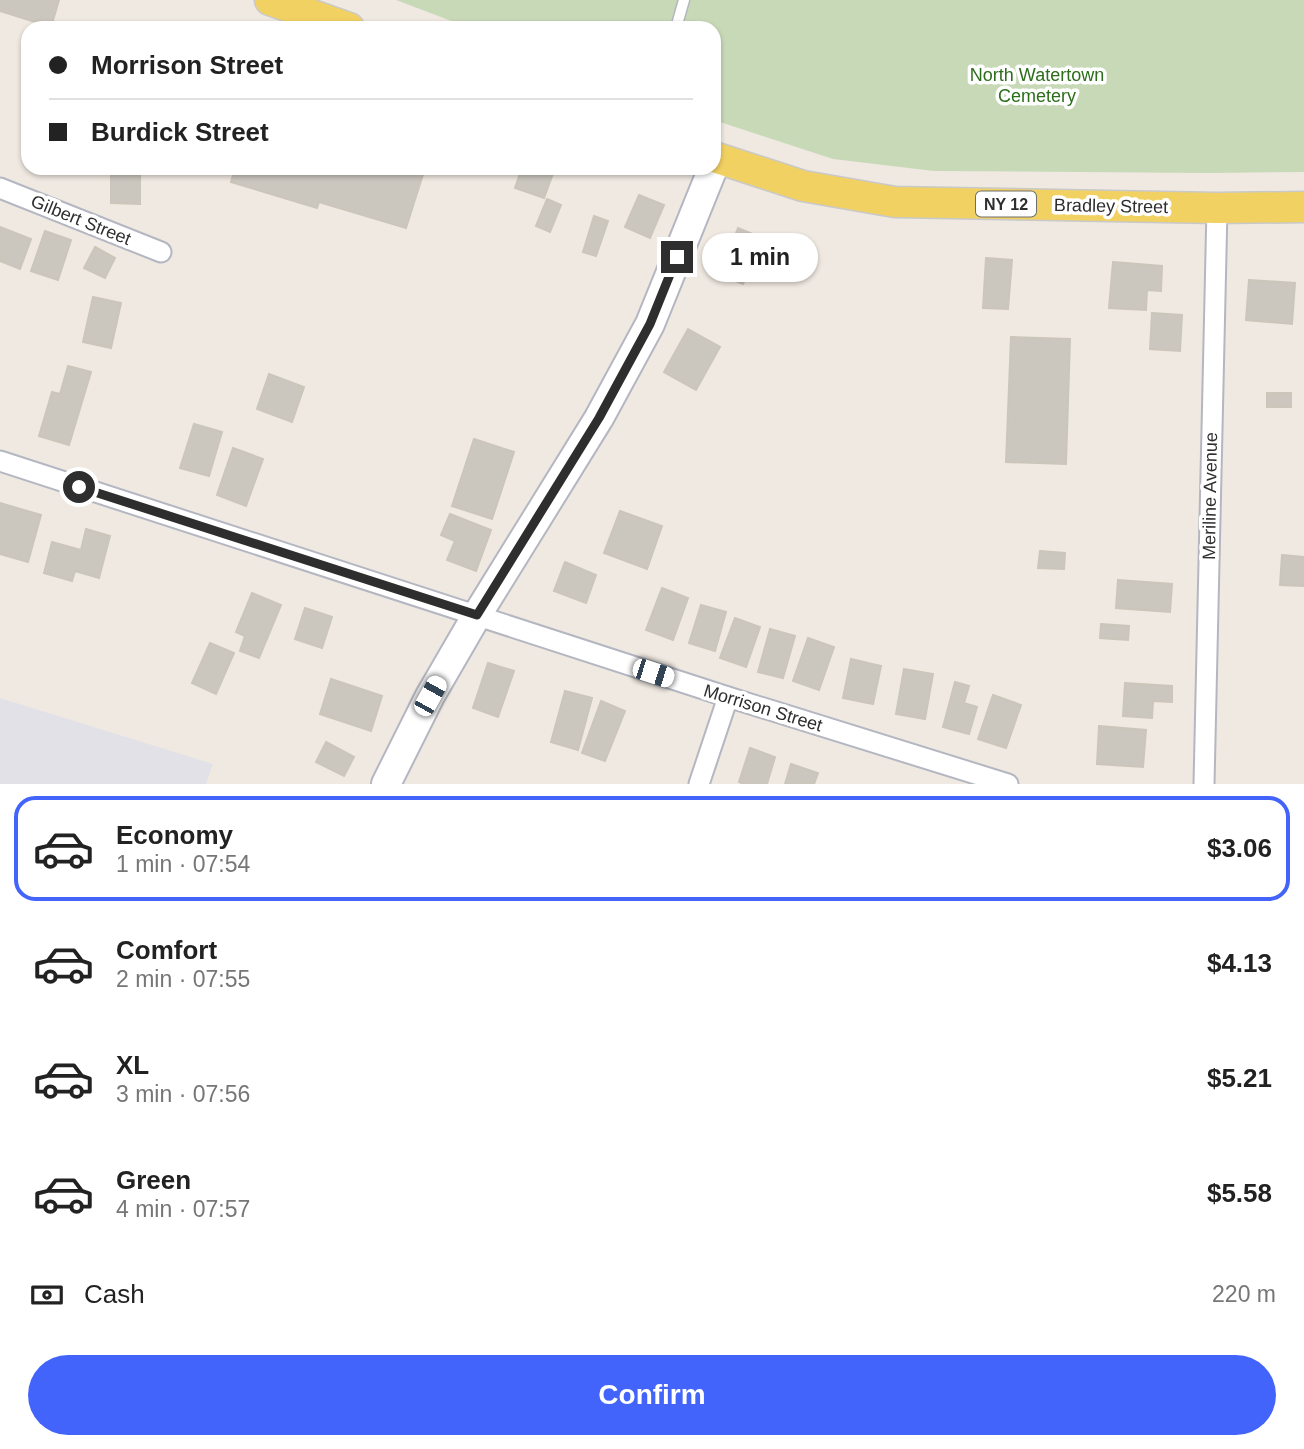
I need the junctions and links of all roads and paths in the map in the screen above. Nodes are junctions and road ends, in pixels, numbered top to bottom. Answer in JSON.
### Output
{"nodes":[{"id":1,"x":270,"y":0,"type":"edge"},
{"id":2,"x":684,"y":0,"type":"edge"},
{"id":3,"x":329,"y":21,"type":"edge"},
{"id":4,"x":678,"y":21,"type":"edge"},
{"id":5,"x":721,"y":164,"type":"edge"},
{"id":6,"x":710,"y":175,"type":"edge"},
{"id":7,"x":0,"y":188,"type":"edge"},
{"id":8,"x":1304,"y":207,"type":"edge"},
{"id":9,"x":1217,"y":208,"type":"junction"},
{"id":10,"x":161,"y":252,"type":"dead end"},
{"id":11,"x":0,"y":461,"type":"edge"},
{"id":12,"x":477,"y":615,"type":"junction"},
{"id":13,"x":728,"y":697,"type":"junction"},
{"id":14,"x":386,"y":784,"type":"edge"},
{"id":15,"x":699,"y":784,"type":"edge"},
{"id":16,"x":1008,"y":784,"type":"edge"},
{"id":17,"x":1203,"y":784,"type":"edge"}],
"edges":[{"from":1,"to":3,"type":"main road"},
{"from":2,"to":4,"type":"lane"},
{"from":5,"to":9,"type":"main road","name":"Bradley Street","number":"NY 12"},
{"from":6,"to":12,"type":"street"},
{"from":7,"to":10,"type":"street","name":"Gilbert Street"},
{"from":8,"to":9,"type":"main road","name":"Bradley Street","number":"NY 12"},
{"from":9,"to":17,"type":"street","name":"Meriline Avenue"},
{"from":11,"to":12,"type":"street","name":"Morrison Street"},
{"from":12,"to":13,"type":"street","name":"Morrison Street"},
{"from":12,"to":14,"type":"street"},
{"from":13,"to":15,"type":"street"},
{"from":13,"to":16,"type":"street","name":"Morrison Street"}]}
